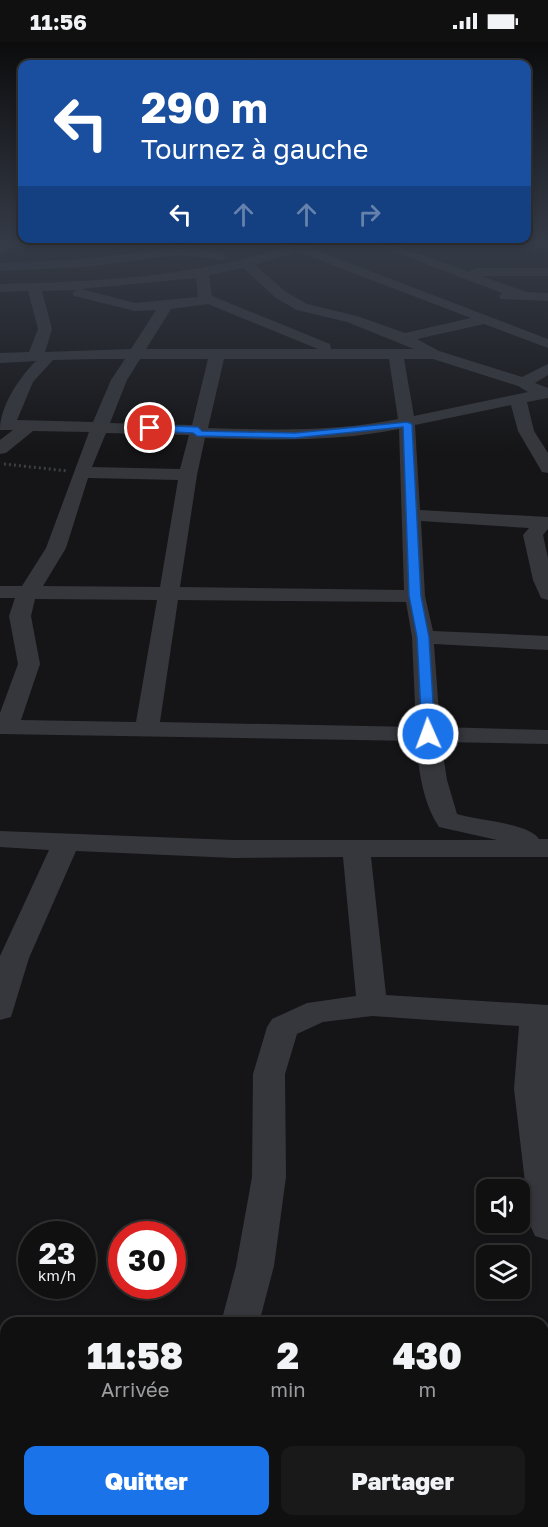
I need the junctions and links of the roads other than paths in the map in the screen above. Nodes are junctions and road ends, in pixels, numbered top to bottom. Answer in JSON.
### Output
{"nodes":[{"id":1,"x":41,"y":314,"type":"edge"},
{"id":2,"x":161,"y":314,"type":"edge"},
{"id":3,"x":253,"y":314,"type":"edge"},
{"id":4,"x":332,"y":314,"type":"edge"},
{"id":5,"x":473,"y":314,"type":"edge"},
{"id":6,"x":493,"y":322,"type":"junction"},
{"id":7,"x":548,"y":326,"type":"edge"},
{"id":8,"x":548,"y":344,"type":"edge"},
{"id":9,"x":400,"y":346,"type":"junction"},
{"id":10,"x":135,"y":354,"type":"junction"},
{"id":11,"x":217,"y":354,"type":"junction"},
{"id":12,"x":352,"y":354,"type":"junction"},
{"id":13,"x":43,"y":355,"type":"junction"},
{"id":14,"x":0,"y":358,"type":"edge"},
{"id":15,"x":548,"y":369,"type":"edge"},
{"id":16,"x":521,"y":391,"type":"junction"},
{"id":17,"x":545,"y":394,"type":"edge"},
{"id":18,"x":407,"y":424,"type":"junction"},
{"id":19,"x":4,"y":425,"type":"edge"},
{"id":20,"x":29,"y":426,"type":"junction"},
{"id":21,"x":101,"y":427,"type":"junction"},
{"id":22,"x":197,"y":432,"type":"junction"},
{"id":23,"x":0,"y":449,"type":"edge"},
{"id":24,"x":548,"y":468,"type":"edge"},
{"id":25,"x":81,"y":472,"type":"junction"},
{"id":26,"x":188,"y":475,"type":"junction"},
{"id":27,"x":411,"y":514,"type":"junction"},
{"id":28,"x":545,"y":523,"type":"edge"},
{"id":29,"x":31,"y":591,"type":"junction"},
{"id":30,"x":0,"y":592,"type":"edge"},
{"id":31,"x":168,"y":594,"type":"junction"},
{"id":32,"x":548,"y":594,"type":"edge"},
{"id":33,"x":415,"y":596,"type":"junction"},
{"id":34,"x":423,"y":637,"type":"junction"},
{"id":35,"x":548,"y":643,"type":"edge"},
{"id":36,"x":3,"y":727,"type":"edge"},
{"id":37,"x":147,"y":730,"type":"junction"},
{"id":38,"x":428,"y":734,"type":"junction"},
{"id":39,"x":548,"y":737,"type":"edge"},
{"id":40,"x":0,"y":839,"type":"edge"},
{"id":41,"x":66,"y":843,"type":"junction"},
{"id":42,"x":356,"y":848,"type":"junction"},
{"id":43,"x":544,"y":848,"type":"edge"},
{"id":44,"x":372,"y":1005,"type":"junction"},
{"id":45,"x":0,"y":1009,"type":"edge"},
{"id":46,"x":542,"y":1015,"type":"edge"},
{"id":47,"x":548,"y":1224,"type":"edge"},
{"id":48,"x":242,"y":1317,"type":"edge"}],
"edges":[{"from":1,"to":13,"type":"street"},
{"from":2,"to":10,"type":"street"},
{"from":3,"to":12,"type":"street"},
{"from":4,"to":9,"type":"street"},
{"from":5,"to":6,"type":"street"},
{"from":6,"to":7,"type":"street"},
{"from":6,"to":8,"type":"street"},
{"from":6,"to":9,"type":"street"},
{"from":9,"to":12,"type":"street"},
{"from":9,"to":16,"type":"street"},
{"from":9,"to":18,"type":"street"},
{"from":10,"to":11,"type":"street"},
{"from":10,"to":13,"type":"street"},
{"from":10,"to":21,"type":"street"},
{"from":11,"to":12,"type":"street"},
{"from":11,"to":22,"type":"street"},
{"from":13,"to":14,"type":"street"},
{"from":13,"to":19,"type":"street"},
{"from":15,"to":16,"type":"street"},
{"from":16,"to":17,"type":"street"},
{"from":16,"to":18,"type":"street"},
{"from":16,"to":24,"type":"street"},
{"from":18,"to":22,"type":"street"},
{"from":18,"to":27,"type":"street"},
{"from":19,"to":20,"type":"street"},
{"from":20,"to":21,"type":"street"},
{"from":20,"to":23,"type":"street"},
{"from":21,"to":22,"type":"street"},
{"from":21,"to":25,"type":"street"},
{"from":22,"to":26,"type":"street"},
{"from":25,"to":26,"type":"street"},
{"from":25,"to":29,"type":"street"},
{"from":26,"to":31,"type":"street"},
{"from":27,"to":28,"type":"street"},
{"from":27,"to":33,"type":"street"},
{"from":28,"to":32,"type":"street"},
{"from":29,"to":30,"type":"street"},
{"from":29,"to":31,"type":"street"},
{"from":29,"to":36,"type":"street"},
{"from":31,"to":33,"type":"street"},
{"from":31,"to":37,"type":"street"},
{"from":33,"to":34,"type":"street"},
{"from":34,"to":35,"type":"street"},
{"from":34,"to":38,"type":"street"},
{"from":36,"to":37,"type":"street"},
{"from":37,"to":38,"type":"street"},
{"from":38,"to":39,"type":"street"},
{"from":38,"to":43,"type":"street"},
{"from":40,"to":41,"type":"street"},
{"from":41,"to":42,"type":"street"},
{"from":41,"to":45,"type":"street"},
{"from":42,"to":43,"type":"street"},
{"from":42,"to":44,"type":"street"},
{"from":44,"to":46,"type":"street"},
{"from":44,"to":48,"type":"street"},
{"from":46,"to":47,"type":"street"}]}
